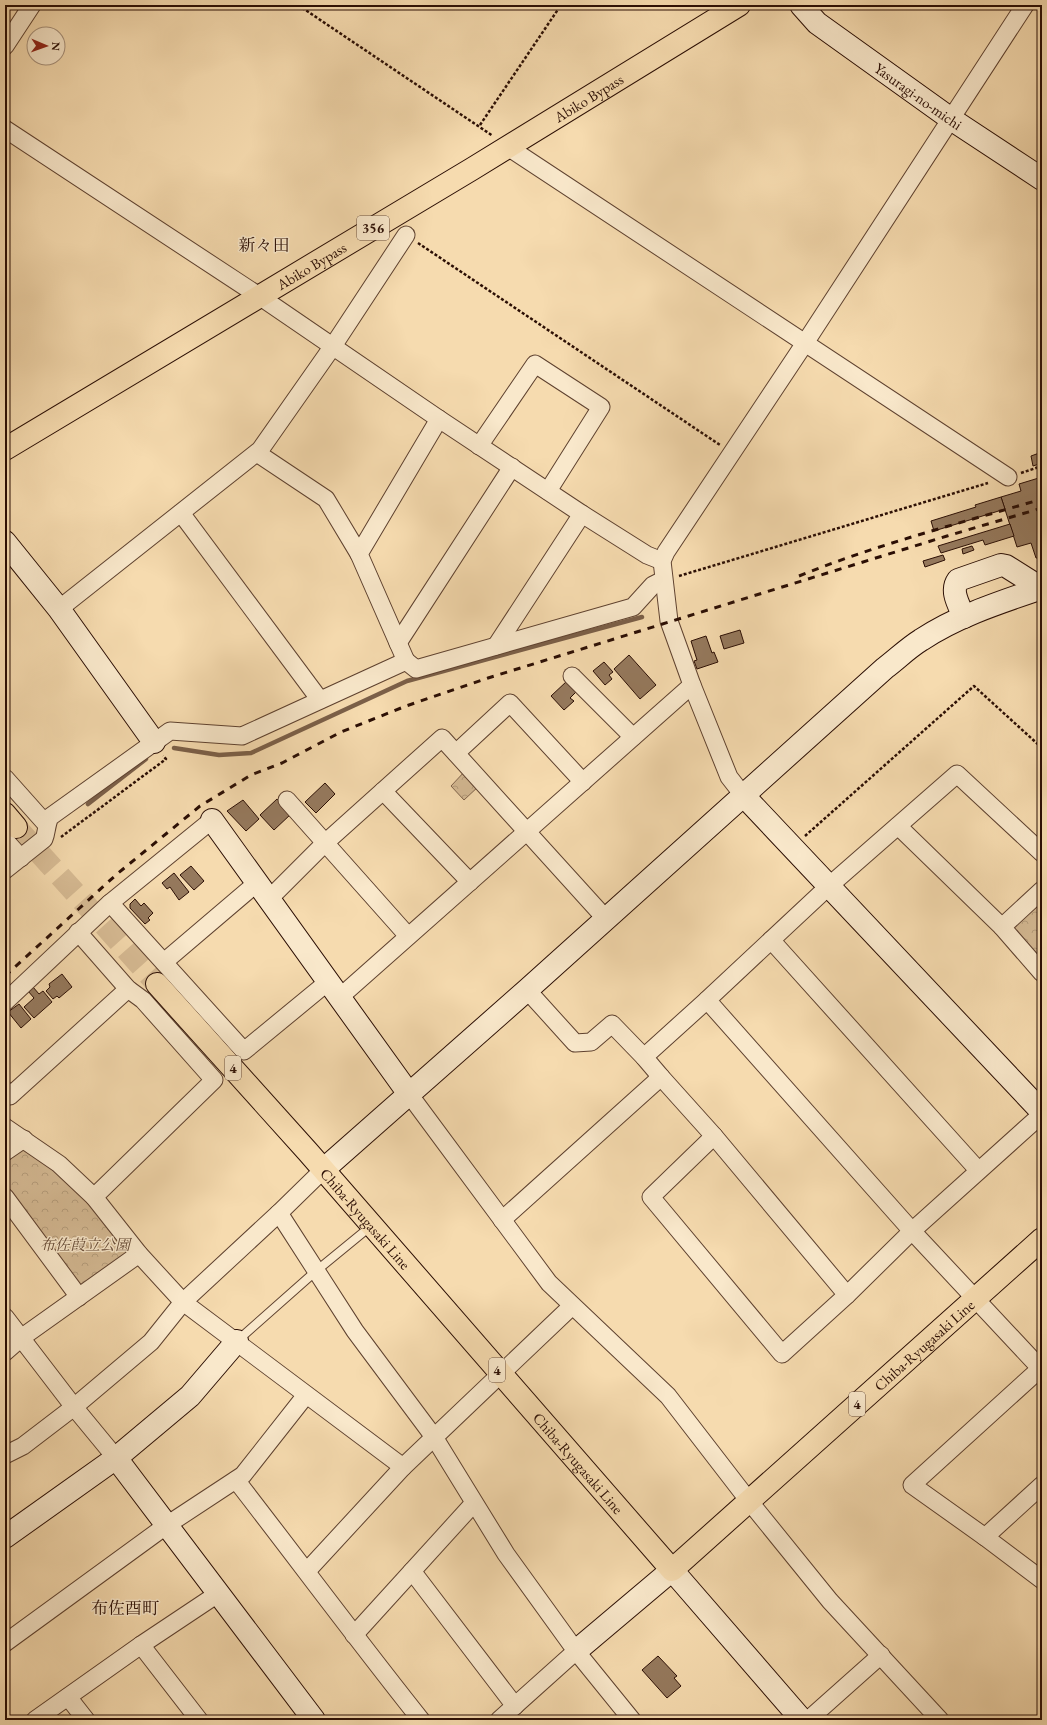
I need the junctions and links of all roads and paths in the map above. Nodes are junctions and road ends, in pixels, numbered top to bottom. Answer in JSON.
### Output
{"nodes":[{"id":1,"x":32,"y":5,"type":"edge"},
{"id":2,"x":298,"y":5,"type":"edge"},
{"id":3,"x":560,"y":5,"type":"edge"},
{"id":4,"x":739,"y":5,"type":"edge"},
{"id":5,"x":801,"y":5,"type":"edge"},
{"id":6,"x":1025,"y":5,"type":"edge"},
{"id":7,"x":5,"y":46,"type":"edge"},
{"id":8,"x":951,"y":119,"type":"junction"},
{"id":9,"x":480,"y":126,"type":"junction"},
{"id":10,"x":5,"y":130,"type":"edge"},
{"id":11,"x":508,"y":147,"type":"junction"},
{"id":12,"x":1042,"y":178,"type":"edge"},
{"id":13,"x":406,"y":234,"type":"joint"},
{"id":14,"x":259,"y":296,"type":"junction"},
{"id":15,"x":805,"y":343,"type":"junction"},
{"id":16,"x":333,"y":346,"type":"junction"},
{"id":17,"x":439,"y":419,"type":"junction"},
{"id":18,"x":479,"y":446,"type":"junction"},
{"id":19,"x":5,"y":449,"type":"edge"},
{"id":20,"x":257,"y":453,"type":"junction"},
{"id":21,"x":732,"y":453,"type":"junction"},
{"id":22,"x":1042,"y":466,"type":"edge"},
{"id":23,"x":512,"y":467,"type":"junction"},
{"id":24,"x":1008,"y":477,"type":"junction"},
{"id":25,"x":548,"y":491,"type":"junction"},
{"id":26,"x":181,"y":513,"type":"junction"},
{"id":27,"x":582,"y":514,"type":"junction"},
{"id":28,"x":5,"y":542,"type":"edge"},
{"id":29,"x":359,"y":554,"type":"junction"},
{"id":30,"x":662,"y":561,"type":"junction"},
{"id":31,"x":663,"y":580,"type":"junction"},
{"id":32,"x":1042,"y":588,"type":"edge"},
{"id":33,"x":59,"y":609,"type":"junction"},
{"id":34,"x":964,"y":617,"type":"junction"},
{"id":35,"x":398,"y":643,"type":"junction"},
{"id":36,"x":496,"y":646,"type":"junction"},
{"id":37,"x":406,"y":661,"type":"junction"},
{"id":38,"x":572,"y":676,"type":"dead end"},
{"id":39,"x":692,"y":685,"type":"junction"},
{"id":40,"x":320,"y":700,"type":"junction"},
{"id":41,"x":633,"y":737,"type":"junction"},
{"id":42,"x":154,"y":742,"type":"junction"},
{"id":43,"x":1042,"y":748,"type":"edge"},
{"id":44,"x":456,"y":753,"type":"junction"},
{"id":45,"x":5,"y":778,"type":"edge"},
{"id":46,"x":583,"y":782,"type":"junction"},
{"id":47,"x":383,"y":791,"type":"junction"},
{"id":48,"x":743,"y":796,"type":"junction"},
{"id":49,"x":286,"y":800,"type":"dead end"},
{"id":50,"x":212,"y":820,"type":"joint"},
{"id":51,"x":46,"y":824,"type":"junction"},
{"id":52,"x":898,"y":826,"type":"junction"},
{"id":53,"x":9,"y":827,"type":"edge"},
{"id":54,"x":527,"y":831,"type":"junction"},
{"id":55,"x":56,"y":840,"type":"dead end"},
{"id":56,"x":325,"y":843,"type":"junction"},
{"id":57,"x":792,"y":848,"type":"junction"},
{"id":58,"x":1042,"y":853,"type":"edge"},
{"id":59,"x":21,"y":858,"type":"junction"},
{"id":60,"x":5,"y":870,"type":"edge"},
{"id":61,"x":470,"y":882,"type":"junction"},
{"id":62,"x":829,"y":886,"type":"junction"},
{"id":63,"x":264,"y":890,"type":"junction"},
{"id":64,"x":1042,"y":890,"type":"edge"},
{"id":65,"x":110,"y":903,"type":"junction"},
{"id":66,"x":606,"y":919,"type":"junction"},
{"id":67,"x":1002,"y":927,"type":"junction"},
{"id":68,"x":78,"y":932,"type":"junction"},
{"id":69,"x":408,"y":936,"type":"junction"},
{"id":70,"x":771,"y":940,"type":"junction"},
{"id":71,"x":164,"y":962,"type":"junction"},
{"id":72,"x":1042,"y":973,"type":"edge"},
{"id":73,"x":157,"y":984,"type":"tunnel mouth"},
{"id":74,"x":128,"y":989,"type":"junction"},
{"id":75,"x":334,"y":989,"type":"junction"},
{"id":76,"x":528,"y":990,"type":"junction"},
{"id":77,"x":707,"y":1000,"type":"junction"},
{"id":78,"x":5,"y":1002,"type":"edge"},
{"id":79,"x":644,"y":1056,"type":"junction"},
{"id":80,"x":661,"y":1077,"type":"junction"},
{"id":81,"x":5,"y":1090,"type":"edge"},
{"id":82,"x":409,"y":1094,"type":"junction"},
{"id":83,"x":1042,"y":1113,"type":"edge"},
{"id":84,"x":5,"y":1128,"type":"edge"},
{"id":85,"x":714,"y":1136,"type":"junction"},
{"id":86,"x":24,"y":1139,"type":"junction"},
{"id":87,"x":5,"y":1152,"type":"edge"},
{"id":88,"x":323,"y":1170,"type":"junction"},
{"id":89,"x":978,"y":1170,"type":"junction"},
{"id":90,"x":5,"y":1197,"type":"edge"},
{"id":91,"x":94,"y":1198,"type":"junction"},
{"id":92,"x":279,"y":1213,"type":"junction"},
{"id":93,"x":502,"y":1220,"type":"junction"},
{"id":94,"x":372,"y":1226,"type":"junction"},
{"id":95,"x":912,"y":1231,"type":"junction"},
{"id":96,"x":1042,"y":1239,"type":"edge"},
{"id":97,"x":139,"y":1254,"type":"junction"},
{"id":98,"x":316,"y":1270,"type":"junction"},
{"id":99,"x":847,"y":1295,"type":"junction"},
{"id":100,"x":79,"y":1297,"type":"junction"},
{"id":101,"x":975,"y":1299,"type":"junction"},
{"id":102,"x":182,"y":1302,"type":"junction"},
{"id":103,"x":572,"y":1306,"type":"junction"},
{"id":104,"x":5,"y":1317,"type":"edge"},
{"id":105,"x":21,"y":1338,"type":"junction"},
{"id":106,"x":237,"y":1341,"type":"junction"},
{"id":107,"x":5,"y":1352,"type":"edge"},
{"id":108,"x":1042,"y":1369,"type":"edge"},
{"id":109,"x":500,"y":1374,"type":"junction"},
{"id":110,"x":306,"y":1395,"type":"junction"},
{"id":111,"x":74,"y":1407,"type":"junction"},
{"id":112,"x":434,"y":1437,"type":"junction"},
{"id":113,"x":5,"y":1455,"type":"edge"},
{"id":114,"x":116,"y":1458,"type":"junction"},
{"id":115,"x":403,"y":1467,"type":"junction"},
{"id":116,"x":236,"y":1480,"type":"junction"},
{"id":117,"x":1042,"y":1485,"type":"edge"},
{"id":118,"x":749,"y":1501,"type":"junction"},
{"id":119,"x":474,"y":1503,"type":"junction"},
{"id":120,"x":167,"y":1525,"type":"junction"},
{"id":121,"x":5,"y":1537,"type":"edge"},
{"id":122,"x":986,"y":1537,"type":"junction"},
{"id":123,"x":672,"y":1570,"type":"junction"},
{"id":124,"x":307,"y":1571,"type":"junction"},
{"id":125,"x":412,"y":1571,"type":"junction"},
{"id":126,"x":1042,"y":1580,"type":"edge"},
{"id":127,"x":219,"y":1593,"type":"junction"},
{"id":128,"x":354,"y":1635,"type":"junction"},
{"id":129,"x":5,"y":1643,"type":"edge"},
{"id":130,"x":141,"y":1645,"type":"junction"},
{"id":131,"x":576,"y":1651,"type":"junction"},
{"id":132,"x":881,"y":1655,"type":"junction"},
{"id":133,"x":68,"y":1697,"type":"junction"},
{"id":134,"x":515,"y":1706,"type":"junction"},
{"id":135,"x":35,"y":1720,"type":"edge"},
{"id":136,"x":86,"y":1720,"type":"edge"},
{"id":137,"x":199,"y":1720,"type":"edge"},
{"id":138,"x":314,"y":1720,"type":"edge"},
{"id":139,"x":421,"y":1720,"type":"edge"},
{"id":140,"x":499,"y":1720,"type":"edge"},
{"id":141,"x":632,"y":1720,"type":"edge"},
{"id":142,"x":802,"y":1720,"type":"edge"},
{"id":143,"x":808,"y":1720,"type":"edge"},
{"id":144,"x":940,"y":1720,"type":"edge"}],
"edges":[{"from":1,"to":7,"type":"street"},
{"from":2,"to":9,"type":"path"},
{"from":3,"to":9,"type":"path"},
{"from":4,"to":11,"type":"main road","name":"Abiko Bypass","number":"356"},
{"from":5,"to":8,"type":"street","name":"Yasuragi-no-michi"},
{"from":6,"to":8,"type":"street"},
{"from":8,"to":12,"type":"street","name":"Yasuragi-no-michi"},
{"from":8,"to":15,"type":"street"},
{"from":9,"to":11,"type":"path"},
{"from":10,"to":14,"type":"street"},
{"from":11,"to":14,"type":"main road","name":"Abiko Bypass","number":"356"},
{"from":11,"to":15,"type":"street"},
{"from":13,"to":16,"type":"street"},
{"from":13,"to":21,"type":"path"},
{"from":14,"to":16,"type":"street"},
{"from":14,"to":19,"type":"main road","name":"Abiko Bypass","number":"356"},
{"from":15,"to":21,"type":"street"},
{"from":15,"to":24,"type":"street"},
{"from":16,"to":17,"type":"street"},
{"from":16,"to":20,"type":"street"},
{"from":17,"to":18,"type":"street"},
{"from":17,"to":29,"type":"street"},
{"from":18,"to":23,"type":"street"},
{"from":18,"to":25,"type":"street"},
{"from":20,"to":26,"type":"street"},
{"from":20,"to":29,"type":"street"},
{"from":21,"to":30,"type":"street"},
{"from":22,"to":24,"type":"path"},
{"from":23,"to":25,"type":"street"},
{"from":23,"to":35,"type":"street"},
{"from":24,"to":31,"type":"path"},
{"from":25,"to":27,"type":"street"},
{"from":26,"to":33,"type":"street"},
{"from":26,"to":40,"type":"street"},
{"from":27,"to":30,"type":"street"},
{"from":27,"to":36,"type":"street"},
{"from":28,"to":33,"type":"street"},
{"from":29,"to":35,"type":"street"},
{"from":30,"to":31,"type":"street"},
{"from":31,"to":36,"type":"street"},
{"from":31,"to":39,"type":"street"},
{"from":32,"to":34,"type":"street"},
{"from":32,"to":34,"type":"street"},
{"from":33,"to":42,"type":"street"},
{"from":34,"to":48,"type":"street"},
{"from":35,"to":37,"type":"street"},
{"from":36,"to":37,"type":"street"},
{"from":37,"to":40,"type":"street"},
{"from":38,"to":41,"type":"street"},
{"from":39,"to":41,"type":"street"},
{"from":39,"to":48,"type":"street"},
{"from":40,"to":42,"type":"street"},
{"from":41,"to":46,"type":"street"},
{"from":42,"to":51,"type":"street"},
{"from":42,"to":55,"type":"path"},
{"from":43,"to":57,"type":"path"},
{"from":44,"to":46,"type":"street"},
{"from":44,"to":47,"type":"street"},
{"from":44,"to":54,"type":"street"},
{"from":45,"to":51,"type":"street"},
{"from":46,"to":54,"type":"street"},
{"from":47,"to":56,"type":"street"},
{"from":47,"to":61,"type":"street"},
{"from":48,"to":57,"type":"street"},
{"from":48,"to":66,"type":"street"},
{"from":49,"to":56,"type":"street"},
{"from":50,"to":63,"type":"street"},
{"from":50,"to":65,"type":"street"},
{"from":51,"to":59,"type":"street"},
{"from":52,"to":58,"type":"street"},
{"from":52,"to":62,"type":"street"},
{"from":52,"to":67,"type":"street"},
{"from":53,"to":59,"type":"street"},
{"from":54,"to":61,"type":"street"},
{"from":54,"to":66,"type":"street"},
{"from":56,"to":63,"type":"street"},
{"from":56,"to":69,"type":"street"},
{"from":57,"to":62,"type":"street"},
{"from":59,"to":60,"type":"street"},
{"from":61,"to":69,"type":"street"},
{"from":62,"to":70,"type":"street"},
{"from":62,"to":83,"type":"street"},
{"from":63,"to":71,"type":"street"},
{"from":63,"to":75,"type":"street"},
{"from":64,"to":67,"type":"street"},
{"from":65,"to":68,"type":"street"},
{"from":65,"to":71,"type":"street"},
{"from":66,"to":76,"type":"street"},
{"from":67,"to":72,"type":"street"},
{"from":68,"to":74,"type":"street"},
{"from":68,"to":78,"type":"street"},
{"from":69,"to":75,"type":"street"},
{"from":70,"to":77,"type":"street"},
{"from":70,"to":89,"type":"street"},
{"from":71,"to":75,"type":"street"},
{"from":73,"to":88,"type":"main road","name":"Chiba-Ryugasaki Line","number":"4"},
{"from":74,"to":81,"type":"street"},
{"from":74,"to":91,"type":"street"},
{"from":75,"to":82,"type":"street"},
{"from":76,"to":79,"type":"street"},
{"from":76,"to":82,"type":"street"},
{"from":77,"to":79,"type":"street"},
{"from":77,"to":95,"type":"street"},
{"from":79,"to":80,"type":"street"},
{"from":80,"to":85,"type":"street"},
{"from":80,"to":93,"type":"street"},
{"from":82,"to":88,"type":"street"},
{"from":82,"to":93,"type":"street"},
{"from":83,"to":89,"type":"street"},
{"from":84,"to":86,"type":"street"},
{"from":85,"to":99,"type":"street"},
{"from":85,"to":99,"type":"street"},
{"from":86,"to":87,"type":"street"},
{"from":86,"to":91,"type":"street"},
{"from":88,"to":92,"type":"street"},
{"from":88,"to":94,"type":"main road","name":"Chiba-Ryugasaki Line","number":"4"},
{"from":89,"to":95,"type":"street"},
{"from":90,"to":100,"type":"street"},
{"from":91,"to":97,"type":"street"},
{"from":92,"to":98,"type":"street"},
{"from":92,"to":102,"type":"street"},
{"from":93,"to":103,"type":"street"},
{"from":94,"to":98,"type":"lane"},
{"from":94,"to":109,"type":"main road","name":"Chiba-Ryugasaki Line","number":"4"},
{"from":95,"to":99,"type":"street"},
{"from":95,"to":101,"type":"street"},
{"from":96,"to":101,"type":"main road","name":"Chiba-Ryugasaki Line","number":"4"},
{"from":97,"to":100,"type":"street"},
{"from":97,"to":102,"type":"street"},
{"from":98,"to":106,"type":"lane"},
{"from":98,"to":112,"type":"street"},
{"from":100,"to":105,"type":"street"},
{"from":101,"to":108,"type":"street"},
{"from":101,"to":118,"type":"main road","name":"Chiba-Ryugasaki Line","number":"4"},
{"from":102,"to":106,"type":"street"},
{"from":102,"to":111,"type":"street"},
{"from":103,"to":109,"type":"street"},
{"from":103,"to":118,"type":"street"},
{"from":104,"to":105,"type":"street"},
{"from":105,"to":107,"type":"street"},
{"from":105,"to":111,"type":"street"},
{"from":106,"to":110,"type":"street"},
{"from":106,"to":114,"type":"street"},
{"from":108,"to":122,"type":"street"},
{"from":109,"to":112,"type":"street"},
{"from":109,"to":123,"type":"main road","name":"Chiba-Ryugasaki Line","number":"4"},
{"from":110,"to":115,"type":"street"},
{"from":110,"to":116,"type":"street"},
{"from":111,"to":113,"type":"street"},
{"from":111,"to":114,"type":"street"},
{"from":112,"to":115,"type":"street"},
{"from":112,"to":119,"type":"street"},
{"from":114,"to":120,"type":"street"},
{"from":114,"to":121,"type":"street"},
{"from":115,"to":124,"type":"street"},
{"from":116,"to":120,"type":"street"},
{"from":116,"to":124,"type":"street"},
{"from":117,"to":122,"type":"street"},
{"from":118,"to":123,"type":"main road","name":"Chiba-Ryugasaki Line","number":"4"},
{"from":118,"to":132,"type":"street"},
{"from":119,"to":125,"type":"street"},
{"from":119,"to":131,"type":"street"},
{"from":120,"to":127,"type":"street"},
{"from":120,"to":129,"type":"street"},
{"from":122,"to":126,"type":"street"},
{"from":123,"to":131,"type":"street"},
{"from":123,"to":142,"type":"street"},
{"from":124,"to":128,"type":"street"},
{"from":125,"to":128,"type":"street"},
{"from":125,"to":134,"type":"street"},
{"from":127,"to":130,"type":"street"},
{"from":127,"to":138,"type":"street"},
{"from":128,"to":139,"type":"street"},
{"from":130,"to":133,"type":"street"},
{"from":130,"to":137,"type":"street"},
{"from":131,"to":134,"type":"street"},
{"from":131,"to":141,"type":"street"},
{"from":132,"to":143,"type":"street"},
{"from":132,"to":144,"type":"street"},
{"from":133,"to":135,"type":"street"},
{"from":133,"to":136,"type":"street"},
{"from":134,"to":140,"type":"street"}]}
